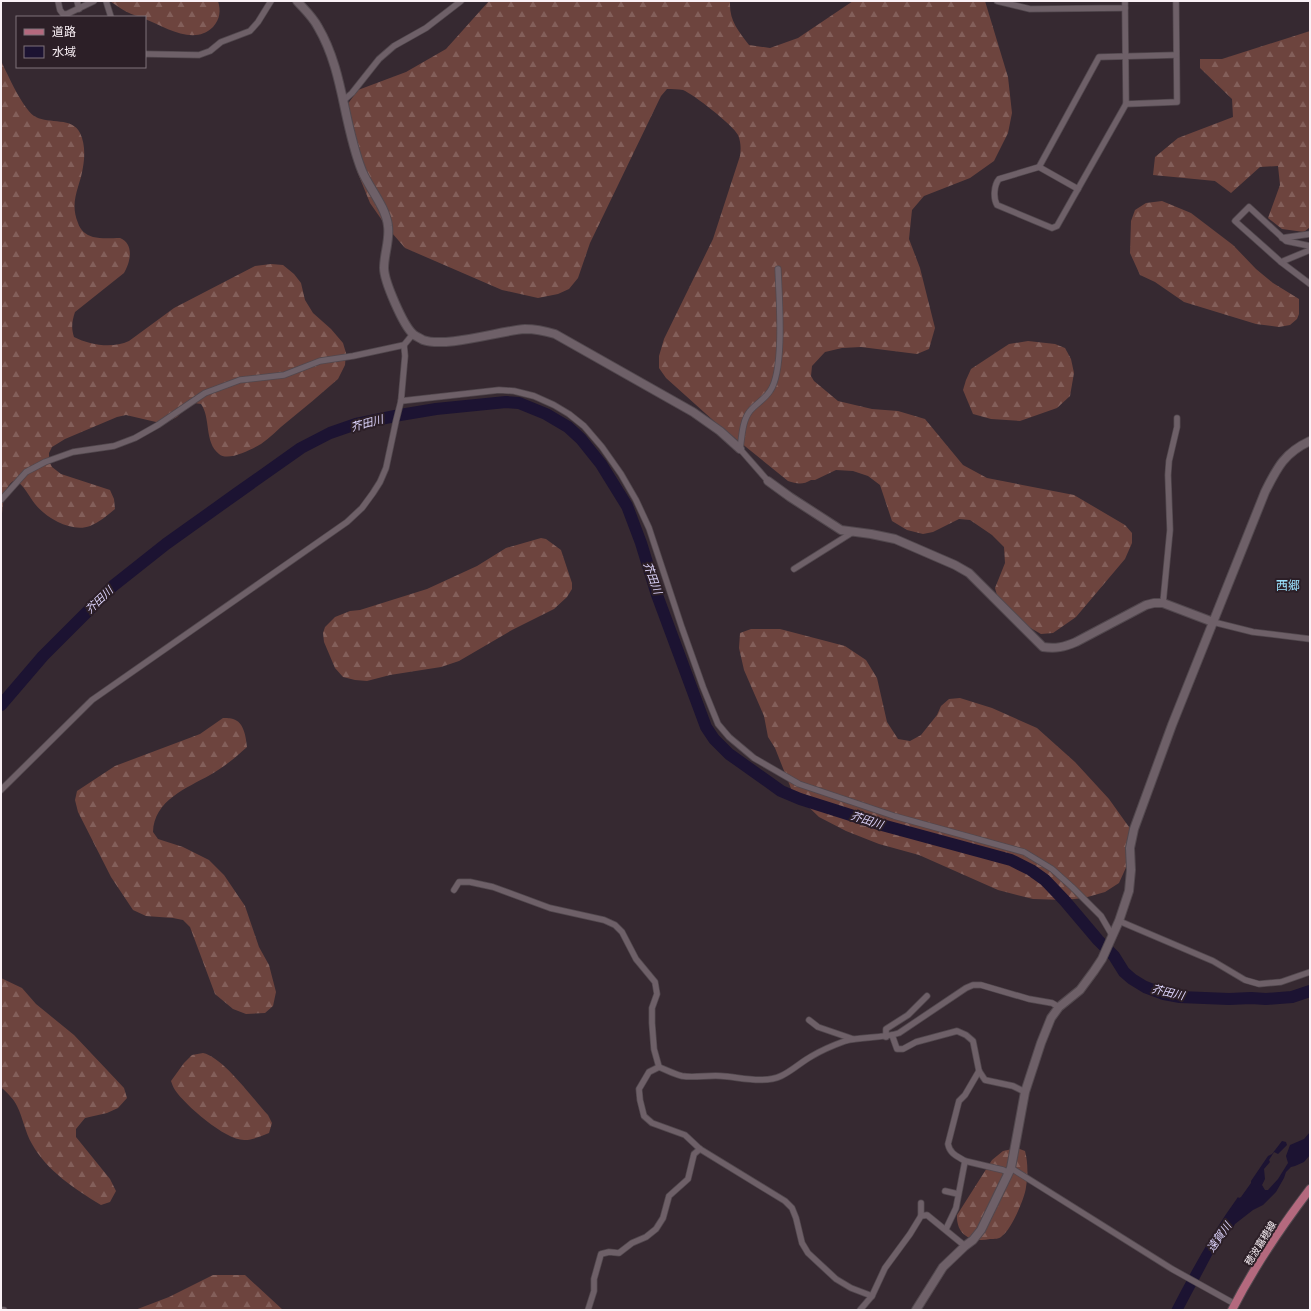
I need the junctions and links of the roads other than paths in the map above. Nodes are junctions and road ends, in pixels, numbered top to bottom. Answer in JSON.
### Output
{"nodes":[{"id":1,"x":58,"y":1,"type":"edge"},
{"id":2,"x":77,"y":1,"type":"edge"},
{"id":3,"x":94,"y":1,"type":"edge"},
{"id":4,"x":106,"y":1,"type":"edge"},
{"id":5,"x":271,"y":1,"type":"edge"},
{"id":6,"x":297,"y":1,"type":"edge"},
{"id":7,"x":461,"y":1,"type":"edge"},
{"id":8,"x":997,"y":1,"type":"edge"},
{"id":9,"x":1125,"y":1,"type":"edge"},
{"id":10,"x":1176,"y":1,"type":"edge"},
{"id":11,"x":1125,"y":8,"type":"junction"},
{"id":12,"x":79,"y":9,"type":"junction"},
{"id":13,"x":111,"y":16,"type":"edge"},
{"id":14,"x":146,"y":54,"type":"edge"},
{"id":15,"x":1176,"y":55,"type":"junction"},
{"id":16,"x":1126,"y":56,"type":"junction"},
{"id":17,"x":343,"y":101,"type":"junction"},
{"id":18,"x":1126,"y":104,"type":"junction"},
{"id":19,"x":1039,"y":167,"type":"junction"},
{"id":20,"x":1078,"y":189,"type":"junction"},
{"id":21,"x":1310,"y":234,"type":"edge"},
{"id":22,"x":1282,"y":238,"type":"junction"},
{"id":23,"x":1310,"y":246,"type":"edge"},
{"id":24,"x":1310,"y":250,"type":"edge"},
{"id":25,"x":1281,"y":262,"type":"junction"},
{"id":26,"x":778,"y":269,"type":"dead end"},
{"id":27,"x":1310,"y":284,"type":"edge"},
{"id":28,"x":413,"y":334,"type":"junction"},
{"id":29,"x":404,"y":345,"type":"junction"},
{"id":30,"x":401,"y":401,"type":"junction"},
{"id":31,"x":1177,"y":418,"type":"dead end"},
{"id":32,"x":1310,"y":441,"type":"edge"},
{"id":33,"x":740,"y":449,"type":"junction"},
{"id":34,"x":768,"y":481,"type":"joint"},
{"id":35,"x":1,"y":500,"type":"edge"},
{"id":36,"x":853,"y":532,"type":"junction"},
{"id":37,"x":794,"y":569,"type":"dead end"},
{"id":38,"x":1163,"y":603,"type":"junction"},
{"id":39,"x":1213,"y":622,"type":"junction"},
{"id":40,"x":1310,"y":639,"type":"edge"},
{"id":41,"x":1,"y":790,"type":"edge"},
{"id":42,"x":454,"y":890,"type":"dead end"},
{"id":43,"x":1119,"y":921,"type":"junction"},
{"id":44,"x":1112,"y":935,"type":"junction"},
{"id":45,"x":1310,"y":972,"type":"edge"},
{"id":46,"x":927,"y":996,"type":"dead end"},
{"id":47,"x":1059,"y":1007,"type":"junction"},
{"id":48,"x":809,"y":1020,"type":"dead end"},
{"id":49,"x":889,"y":1036,"type":"junction"},
{"id":50,"x":853,"y":1039,"type":"junction"},
{"id":51,"x":659,"y":1067,"type":"junction"},
{"id":52,"x":979,"y":1071,"type":"junction"},
{"id":53,"x":1025,"y":1092,"type":"junction"},
{"id":54,"x":700,"y":1149,"type":"junction"},
{"id":55,"x":964,"y":1161,"type":"junction"},
{"id":56,"x":1010,"y":1171,"type":"junction"},
{"id":57,"x":1310,"y":1189,"type":"edge"},
{"id":58,"x":945,"y":1191,"type":"dead end"},
{"id":59,"x":958,"y":1194,"type":"junction"},
{"id":60,"x":921,"y":1203,"type":"dead end"},
{"id":61,"x":921,"y":1216,"type":"junction"},
{"id":62,"x":946,"y":1229,"type":"junction"},
{"id":63,"x":965,"y":1246,"type":"junction"},
{"id":64,"x":872,"y":1296,"type":"junction"},
{"id":65,"x":1232,"y":1305,"type":"edge"},
{"id":66,"x":588,"y":1310,"type":"edge"},
{"id":67,"x":860,"y":1310,"type":"edge"},
{"id":68,"x":916,"y":1310,"type":"edge"}],
"edges":[{"from":1,"to":12,"type":"street"},
{"from":2,"to":12,"type":"street"},
{"from":3,"to":12,"type":"street"},
{"from":4,"to":13,"type":"street"},
{"from":5,"to":14,"type":"street"},
{"from":6,"to":17,"type":"street"},
{"from":7,"to":17,"type":"street"},
{"from":8,"to":11,"type":"street"},
{"from":9,"to":11,"type":"street"},
{"from":10,"to":15,"type":"street"},
{"from":11,"to":16,"type":"street"},
{"from":15,"to":16,"type":"street"},
{"from":15,"to":18,"type":"street"},
{"from":16,"to":18,"type":"street"},
{"from":16,"to":19,"type":"street"},
{"from":17,"to":28,"type":"street"},
{"from":18,"to":20,"type":"street"},
{"from":19,"to":20,"type":"street"},
{"from":19,"to":20,"type":"street"},
{"from":21,"to":22,"type":"street"},
{"from":22,"to":23,"type":"street"},
{"from":22,"to":25,"type":"street"},
{"from":24,"to":25,"type":"street"},
{"from":25,"to":27,"type":"street"},
{"from":26,"to":33,"type":"street"},
{"from":28,"to":29,"type":"street"},
{"from":28,"to":33,"type":"street"},
{"from":29,"to":30,"type":"street"},
{"from":29,"to":35,"type":"street"},
{"from":30,"to":41,"type":"street"},
{"from":30,"to":44,"type":"street"},
{"from":31,"to":38,"type":"street"},
{"from":32,"to":39,"type":"street"},
{"from":33,"to":34,"type":"street"},
{"from":34,"to":36,"type":"street"},
{"from":36,"to":37,"type":"street"},
{"from":36,"to":38,"type":"street"},
{"from":38,"to":39,"type":"street"},
{"from":39,"to":40,"type":"street"},
{"from":39,"to":43,"type":"street"},
{"from":42,"to":51,"type":"street"},
{"from":43,"to":44,"type":"street"},
{"from":43,"to":45,"type":"street"},
{"from":44,"to":47,"type":"street"},
{"from":46,"to":49,"type":"street"},
{"from":47,"to":49,"type":"street"},
{"from":47,"to":53,"type":"street"},
{"from":48,"to":50,"type":"street"},
{"from":49,"to":50,"type":"street"},
{"from":49,"to":52,"type":"street"},
{"from":50,"to":51,"type":"street"},
{"from":51,"to":54,"type":"street"},
{"from":52,"to":53,"type":"street"},
{"from":52,"to":55,"type":"street"},
{"from":53,"to":56,"type":"street"},
{"from":54,"to":64,"type":"street"},
{"from":54,"to":66,"type":"street"},
{"from":55,"to":56,"type":"street"},
{"from":55,"to":59,"type":"street"},
{"from":56,"to":63,"type":"street"},
{"from":56,"to":65,"type":"street"},
{"from":57,"to":65,"type":"main road","name":"穂波嘉穂線"},
{"from":58,"to":59,"type":"street"},
{"from":59,"to":62,"type":"street"},
{"from":60,"to":61,"type":"street"},
{"from":61,"to":62,"type":"street"},
{"from":61,"to":64,"type":"street"},
{"from":62,"to":63,"type":"street"},
{"from":63,"to":68,"type":"street"},
{"from":64,"to":67,"type":"street"}]}
